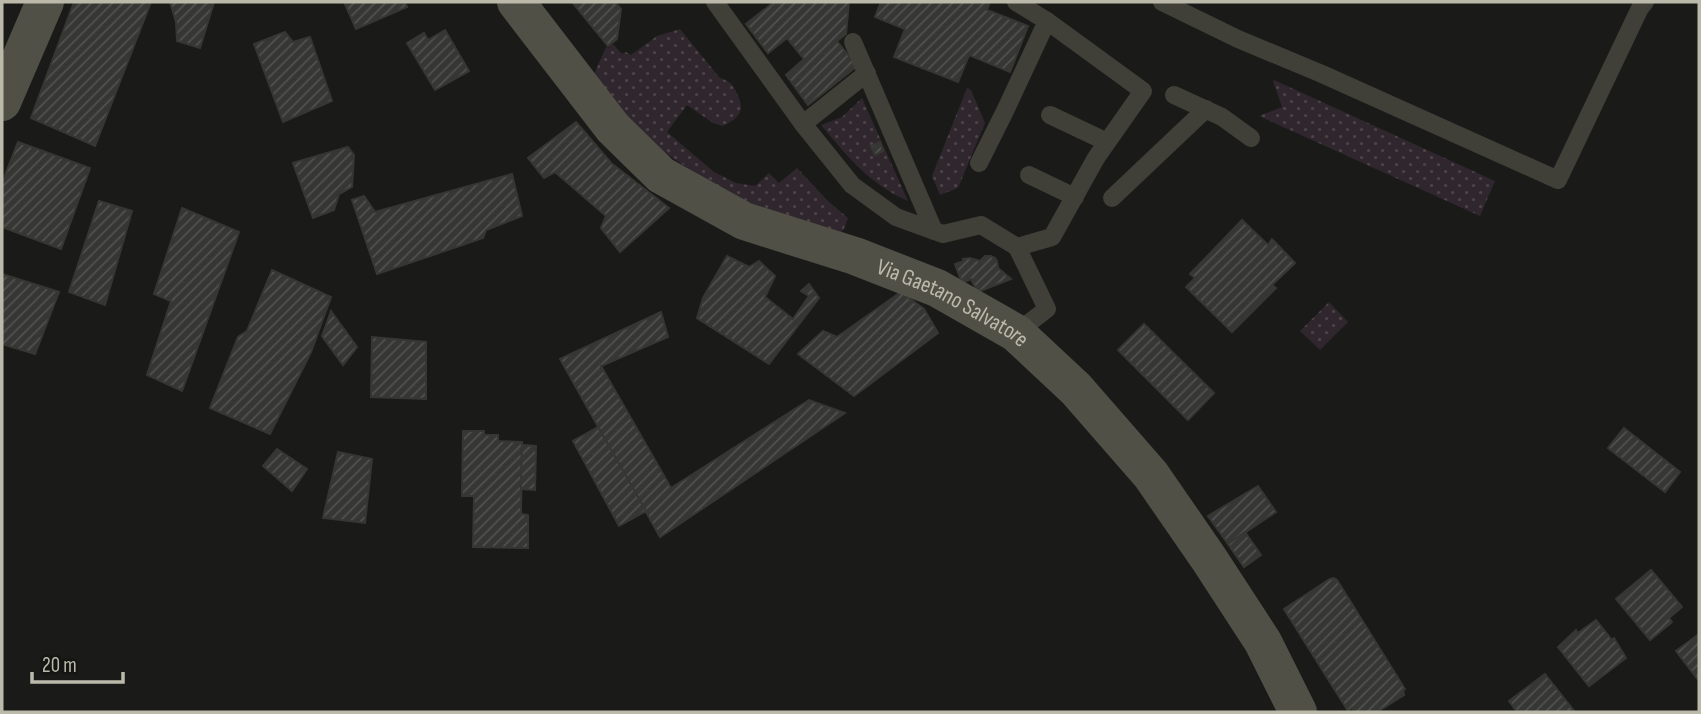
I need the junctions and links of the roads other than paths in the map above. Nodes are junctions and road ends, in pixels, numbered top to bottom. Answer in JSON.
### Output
{"nodes":[{"id":1,"x":45,"y":2,"type":"edge"},
{"id":2,"x":516,"y":2,"type":"edge"},
{"id":3,"x":715,"y":2,"type":"edge"},
{"id":4,"x":1016,"y":2,"type":"edge"},
{"id":5,"x":1162,"y":2,"type":"edge"},
{"id":6,"x":1645,"y":2,"type":"edge"},
{"id":7,"x":1047,"y":21,"type":"junction"},
{"id":8,"x":853,"y":41,"type":"dead end"},
{"id":9,"x":867,"y":73,"type":"junction"},
{"id":10,"x":1174,"y":94,"type":"dead end"},
{"id":11,"x":2,"y":102,"type":"edge"},
{"id":12,"x":1206,"y":109,"type":"junction"},
{"id":13,"x":1051,"y":115,"type":"dead end"},
{"id":14,"x":803,"y":124,"type":"junction"},
{"id":15,"x":1251,"y":138,"type":"dead end"},
{"id":16,"x":1108,"y":142,"type":"junction"},
{"id":17,"x":979,"y":163,"type":"dead end"},
{"id":18,"x":1029,"y":175,"type":"dead end"},
{"id":19,"x":1075,"y":197,"type":"junction"},
{"id":20,"x":1112,"y":198,"type":"dead end"},
{"id":21,"x":934,"y":230,"type":"junction"},
{"id":22,"x":1017,"y":247,"type":"junction"},
{"id":23,"x":1016,"y":333,"type":"junction"},
{"id":24,"x":1298,"y":712,"type":"edge"}],
"edges":[{"from":1,"to":11,"type":"street"},
{"from":2,"to":23,"type":"street","name":"Via Gaetano Salvatore"},
{"from":3,"to":14,"type":"lane"},
{"from":4,"to":7,"type":"lane"},
{"from":5,"to":6,"type":"lane"},
{"from":7,"to":16,"type":"lane"},
{"from":7,"to":17,"type":"lane"},
{"from":8,"to":9,"type":"lane"},
{"from":9,"to":14,"type":"lane"},
{"from":9,"to":21,"type":"lane"},
{"from":10,"to":12,"type":"lane"},
{"from":12,"to":15,"type":"lane"},
{"from":12,"to":20,"type":"lane"},
{"from":13,"to":16,"type":"lane"},
{"from":14,"to":21,"type":"lane"},
{"from":16,"to":19,"type":"lane"},
{"from":18,"to":19,"type":"lane"},
{"from":19,"to":22,"type":"lane"},
{"from":21,"to":22,"type":"lane"},
{"from":22,"to":23,"type":"lane"},
{"from":23,"to":24,"type":"street","name":"Via Gaetano Salvatore"}]}
